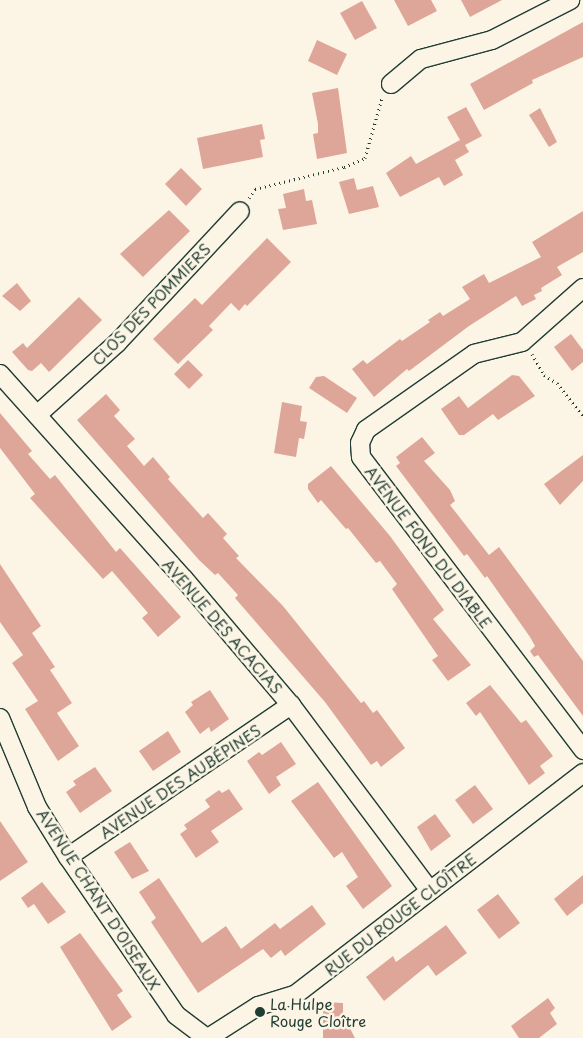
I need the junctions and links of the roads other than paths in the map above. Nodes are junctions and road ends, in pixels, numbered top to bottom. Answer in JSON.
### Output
{"nodes":[{"id":1,"x":570,"y":0,"type":"edge"},
{"id":2,"x":391,"y":84,"type":"road end"},
{"id":3,"x":240,"y":211,"type":"road end"},
{"id":4,"x":583,"y":288,"type":"edge"},
{"id":5,"x":0,"y":374,"type":"edge"},
{"id":6,"x":37,"y":415,"type":"junction"},
{"id":7,"x":291,"y":705,"type":"junction"},
{"id":8,"x":0,"y":718,"type":"edge"},
{"id":9,"x":583,"y":750,"type":"edge"},
{"id":10,"x":583,"y":774,"type":"edge"},
{"id":11,"x":68,"y":857,"type":"junction"},
{"id":12,"x":430,"y":892,"type":"junction"},
{"id":13,"x":207,"y":1038,"type":"edge"}],
"edges":[{"from":1,"to":2,"type":"street"},
{"from":3,"to":6,"type":"street","name":"CLOS DES POMMIERS"},
{"from":4,"to":9,"type":"street","name":"AVENUE FOND DU DIABLE"},
{"from":5,"to":6,"type":"street","name":"AVENUE DES ACACIAS"},
{"from":6,"to":7,"type":"street","name":"AVENUE DES ACACIAS"},
{"from":7,"to":11,"type":"street","name":"AVENUE DES AUBÉPINES"},
{"from":7,"to":12,"type":"street","name":"AVENUE DES ACACIAS"},
{"from":8,"to":11,"type":"street","name":"AVENUE CHANT D'OISEAUX"},
{"from":10,"to":12,"type":"street","name":"RUE DU ROUGE CLOÎTRE"},
{"from":11,"to":13,"type":"street","name":"AVENUE CHANT D'OISEAUX"},
{"from":12,"to":13,"type":"street","name":"RUE DU ROUGE CLOÎTRE"}]}
